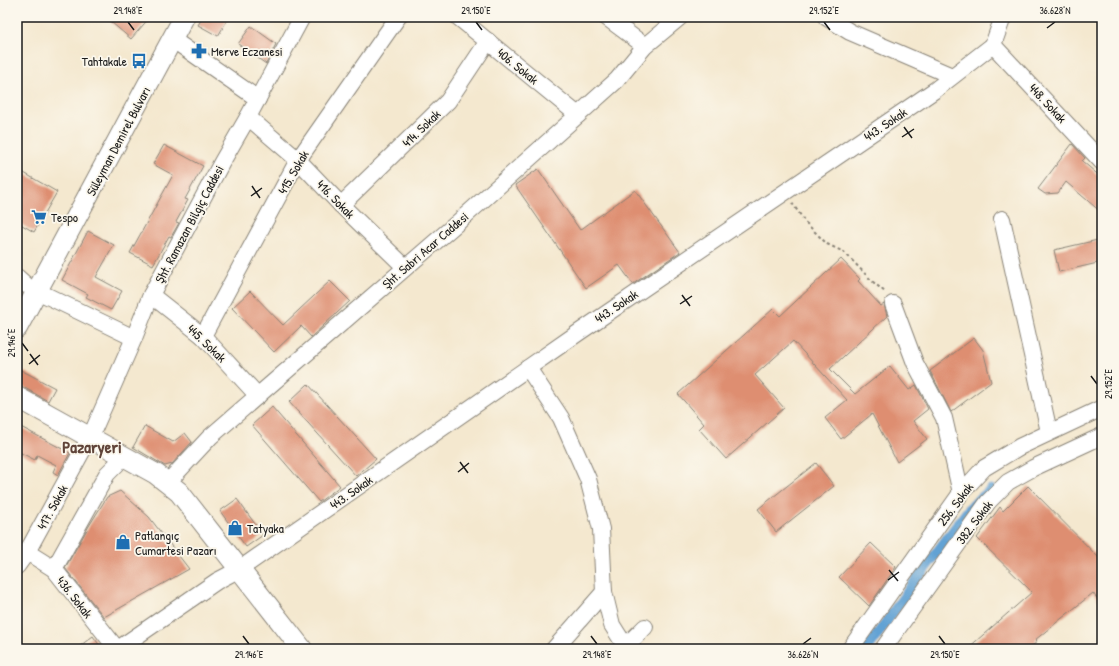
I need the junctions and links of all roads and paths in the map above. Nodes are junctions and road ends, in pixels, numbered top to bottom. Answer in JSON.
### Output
{"nodes":[{"id":1,"x":171,"y":17,"type":"edge"},
{"id":2,"x":184,"y":17,"type":"edge"},
{"id":3,"x":302,"y":17,"type":"edge"},
{"id":4,"x":398,"y":17,"type":"edge"},
{"id":5,"x":458,"y":17,"type":"edge"},
{"id":6,"x":606,"y":17,"type":"edge"},
{"id":7,"x":680,"y":17,"type":"edge"},
{"id":8,"x":826,"y":17,"type":"edge"},
{"id":9,"x":1003,"y":17,"type":"edge"},
{"id":10,"x":172,"y":39,"type":"junction"},
{"id":11,"x":488,"y":41,"type":"junction"},
{"id":12,"x":993,"y":45,"type":"junction"},
{"id":13,"x":645,"y":46,"type":"junction"},
{"id":14,"x":952,"y":76,"type":"junction"},
{"id":15,"x":258,"y":99,"type":"junction"},
{"id":16,"x":578,"y":115,"type":"junction"},
{"id":17,"x":248,"y":117,"type":"junction"},
{"id":18,"x":298,"y":160,"type":"junction"},
{"id":19,"x":1102,"y":162,"type":"edge"},
{"id":20,"x":785,"y":192,"type":"junction"},
{"id":21,"x":341,"y":205,"type":"junction"},
{"id":22,"x":1002,"y":219,"type":"dead end"},
{"id":23,"x":404,"y":267,"type":"junction"},
{"id":24,"x":24,"y":289,"type":"edge"},
{"id":25,"x":151,"y":295,"type":"junction"},
{"id":26,"x":893,"y":304,"type":"joint"},
{"id":27,"x":17,"y":328,"type":"edge"},
{"id":28,"x":203,"y":336,"type":"junction"},
{"id":29,"x":134,"y":338,"type":"junction"},
{"id":30,"x":528,"y":368,"type":"junction"},
{"id":31,"x":258,"y":396,"type":"junction"},
{"id":32,"x":17,"y":397,"type":"edge"},
{"id":33,"x":1102,"y":408,"type":"edge"},
{"id":34,"x":17,"y":409,"type":"edge"},
{"id":35,"x":1049,"y":432,"type":"junction"},
{"id":36,"x":1102,"y":436,"type":"edge"},
{"id":37,"x":87,"y":442,"type":"junction"},
{"id":38,"x":117,"y":464,"type":"junction"},
{"id":39,"x":168,"y":482,"type":"junction"},
{"id":40,"x":962,"y":493,"type":"junction"},
{"id":41,"x":27,"y":552,"type":"junction"},
{"id":42,"x":17,"y":566,"type":"edge"},
{"id":43,"x":54,"y":570,"type":"junction"},
{"id":44,"x":235,"y":571,"type":"junction"},
{"id":45,"x":604,"y":592,"type":"junction"},
{"id":46,"x":645,"y":627,"type":"dead end"},
{"id":47,"x":117,"y":649,"type":"edge"},
{"id":48,"x":288,"y":649,"type":"edge"},
{"id":49,"x":302,"y":649,"type":"edge"},
{"id":50,"x":554,"y":649,"type":"edge"},
{"id":51,"x":850,"y":649,"type":"edge"},
{"id":52,"x":883,"y":649,"type":"edge"}],
"edges":[{"from":1,"to":24,"type":"main road","name":"Süleyman Demirel Bulvarı"},
{"from":2,"to":10,"type":"main road","name":"Süleyman Demirel Bulvarı"},
{"from":3,"to":15,"type":"street","name":"Şht. Ramazan Bilgiç Caddesi"},
{"from":4,"to":18,"type":"street","name":"415. Sokak"},
{"from":5,"to":11,"type":"street","name":"406. Sokak"},
{"from":6,"to":13,"type":"street"},
{"from":7,"to":13,"type":"street","name":"Şht. Sabri Acar Caddesi"},
{"from":8,"to":14,"type":"street"},
{"from":9,"to":12,"type":"street"},
{"from":10,"to":15,"type":"street"},
{"from":10,"to":24,"type":"main road","name":"Süleyman Demirel Bulvarı"},
{"from":11,"to":16,"type":"street","name":"406. Sokak"},
{"from":11,"to":21,"type":"street","name":"414. Sokak"},
{"from":12,"to":14,"type":"street","name":"443. Sokak"},
{"from":12,"to":19,"type":"street","name":"448. Sokak"},
{"from":13,"to":16,"type":"street","name":"Şht. Sabri Acar Caddesi"},
{"from":14,"to":20,"type":"street","name":"443. Sokak"},
{"from":15,"to":17,"type":"street","name":"Şht. Ramazan Bilgiç Caddesi"},
{"from":16,"to":23,"type":"street","name":"Şht. Sabri Acar Caddesi"},
{"from":17,"to":18,"type":"street","name":"416. Sokak"},
{"from":17,"to":25,"type":"street","name":"Şht. Ramazan Bilgiç Caddesi"},
{"from":18,"to":21,"type":"street","name":"416. Sokak"},
{"from":18,"to":28,"type":"street","name":"415. Sokak"},
{"from":20,"to":26,"type":"path"},
{"from":20,"to":30,"type":"street","name":"443. Sokak"},
{"from":21,"to":23,"type":"street","name":"416. Sokak"},
{"from":22,"to":35,"type":"street"},
{"from":23,"to":31,"type":"street","name":"Şht. Sabri Acar Caddesi"},
{"from":24,"to":27,"type":"main road","name":"Süleyman Demirel Bulvarı"},
{"from":24,"to":29,"type":"street"},
{"from":25,"to":28,"type":"street","name":"445. Sokak"},
{"from":25,"to":29,"type":"street","name":"Şht. Ramazan Bilgiç Caddesi"},
{"from":26,"to":40,"type":"street"},
{"from":28,"to":31,"type":"street","name":"445. Sokak"},
{"from":29,"to":37,"type":"street","name":"Şht. Ramazan Bilgiç Caddesi"},
{"from":30,"to":44,"type":"street","name":"443. Sokak"},
{"from":30,"to":45,"type":"street"},
{"from":31,"to":39,"type":"street","name":"Şht. Sabri Acar Caddesi"},
{"from":32,"to":37,"type":"main road"},
{"from":33,"to":35,"type":"street","name":"256. Sokak"},
{"from":34,"to":37,"type":"main road"},
{"from":35,"to":40,"type":"street","name":"256. Sokak"},
{"from":36,"to":52,"type":"street","name":"382. Sokak"},
{"from":37,"to":38,"type":"main road"},
{"from":37,"to":39,"type":"main road"},
{"from":37,"to":41,"type":"street","name":"417. Sokak"},
{"from":38,"to":43,"type":"street"},
{"from":38,"to":44,"type":"main road"},
{"from":39,"to":44,"type":"main road"},
{"from":40,"to":51,"type":"street","name":"256. Sokak"},
{"from":41,"to":42,"type":"street","name":"417. Sokak"},
{"from":41,"to":43,"type":"street","name":"436. Sokak"},
{"from":43,"to":47,"type":"street","name":"436. Sokak"},
{"from":44,"to":47,"type":"street","name":"443. Sokak"},
{"from":44,"to":48,"type":"main road"},
{"from":44,"to":49,"type":"main road"},
{"from":45,"to":46,"type":"street"},
{"from":45,"to":50,"type":"street"}]}
